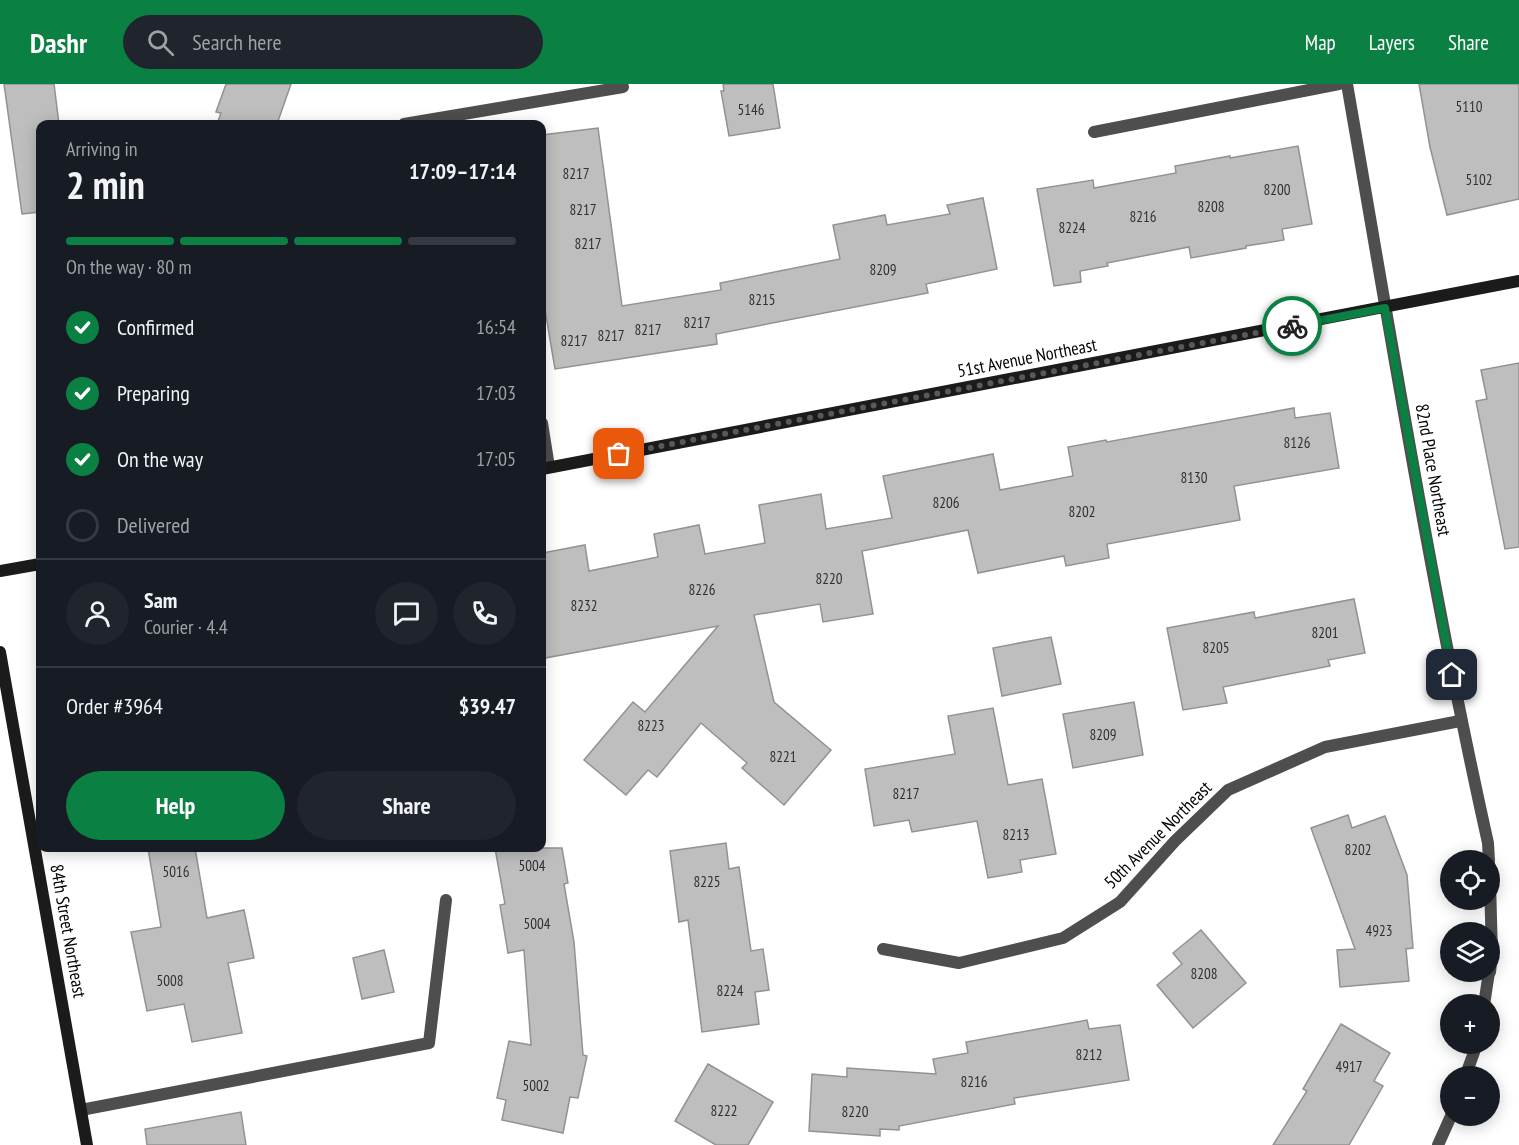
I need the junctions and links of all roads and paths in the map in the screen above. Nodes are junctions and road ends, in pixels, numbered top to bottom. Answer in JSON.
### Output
{"nodes":[{"id":1,"x":1340,"y":84,"type":"edge"},
{"id":2,"x":1347,"y":84,"type":"edge"},
{"id":3,"x":623,"y":87,"type":"dead end"},
{"id":4,"x":428,"y":120,"type":"edge"},
{"id":5,"x":1094,"y":132,"type":"dead end"},
{"id":6,"x":1519,"y":281,"type":"edge"},
{"id":7,"x":1385,"y":308,"type":"junction"},
{"id":8,"x":546,"y":468,"type":"edge"},
{"id":9,"x":36,"y":565,"type":"edge"},
{"id":10,"x":0,"y":572,"type":"edge"},
{"id":11,"x":0,"y":652,"type":"edge"},
{"id":12,"x":1460,"y":720,"type":"junction"},
{"id":13,"x":1488,"y":850,"type":"edge"},
{"id":14,"x":446,"y":900,"type":"dead end"},
{"id":15,"x":883,"y":949,"type":"dead end"},
{"id":16,"x":81,"y":1110,"type":"junction"},
{"id":17,"x":1446,"y":1126,"type":"edge"},
{"id":18,"x":87,"y":1145,"type":"edge"},
{"id":19,"x":1438,"y":1145,"type":"edge"}],
"edges":[{"from":1,"to":5,"type":"street"},
{"from":2,"to":7,"type":"street","name":"82nd Place Northeast"},
{"from":3,"to":4,"type":"street"},
{"from":6,"to":7,"type":"street","name":"51st Avenue Northeast"},
{"from":7,"to":8,"type":"street","name":"51st Avenue Northeast"},
{"from":7,"to":12,"type":"street","name":"82nd Place Northeast"},
{"from":9,"to":10,"type":"street"},
{"from":11,"to":16,"type":"street","name":"84th Street Northeast"},
{"from":12,"to":13,"type":"street","name":"82nd Place Northeast"},
{"from":12,"to":15,"type":"street","name":"50th Avenue Northeast"},
{"from":14,"to":16,"type":"street"},
{"from":16,"to":18,"type":"street","name":"84th Street Northeast"},
{"from":17,"to":19,"type":"street"}]}
